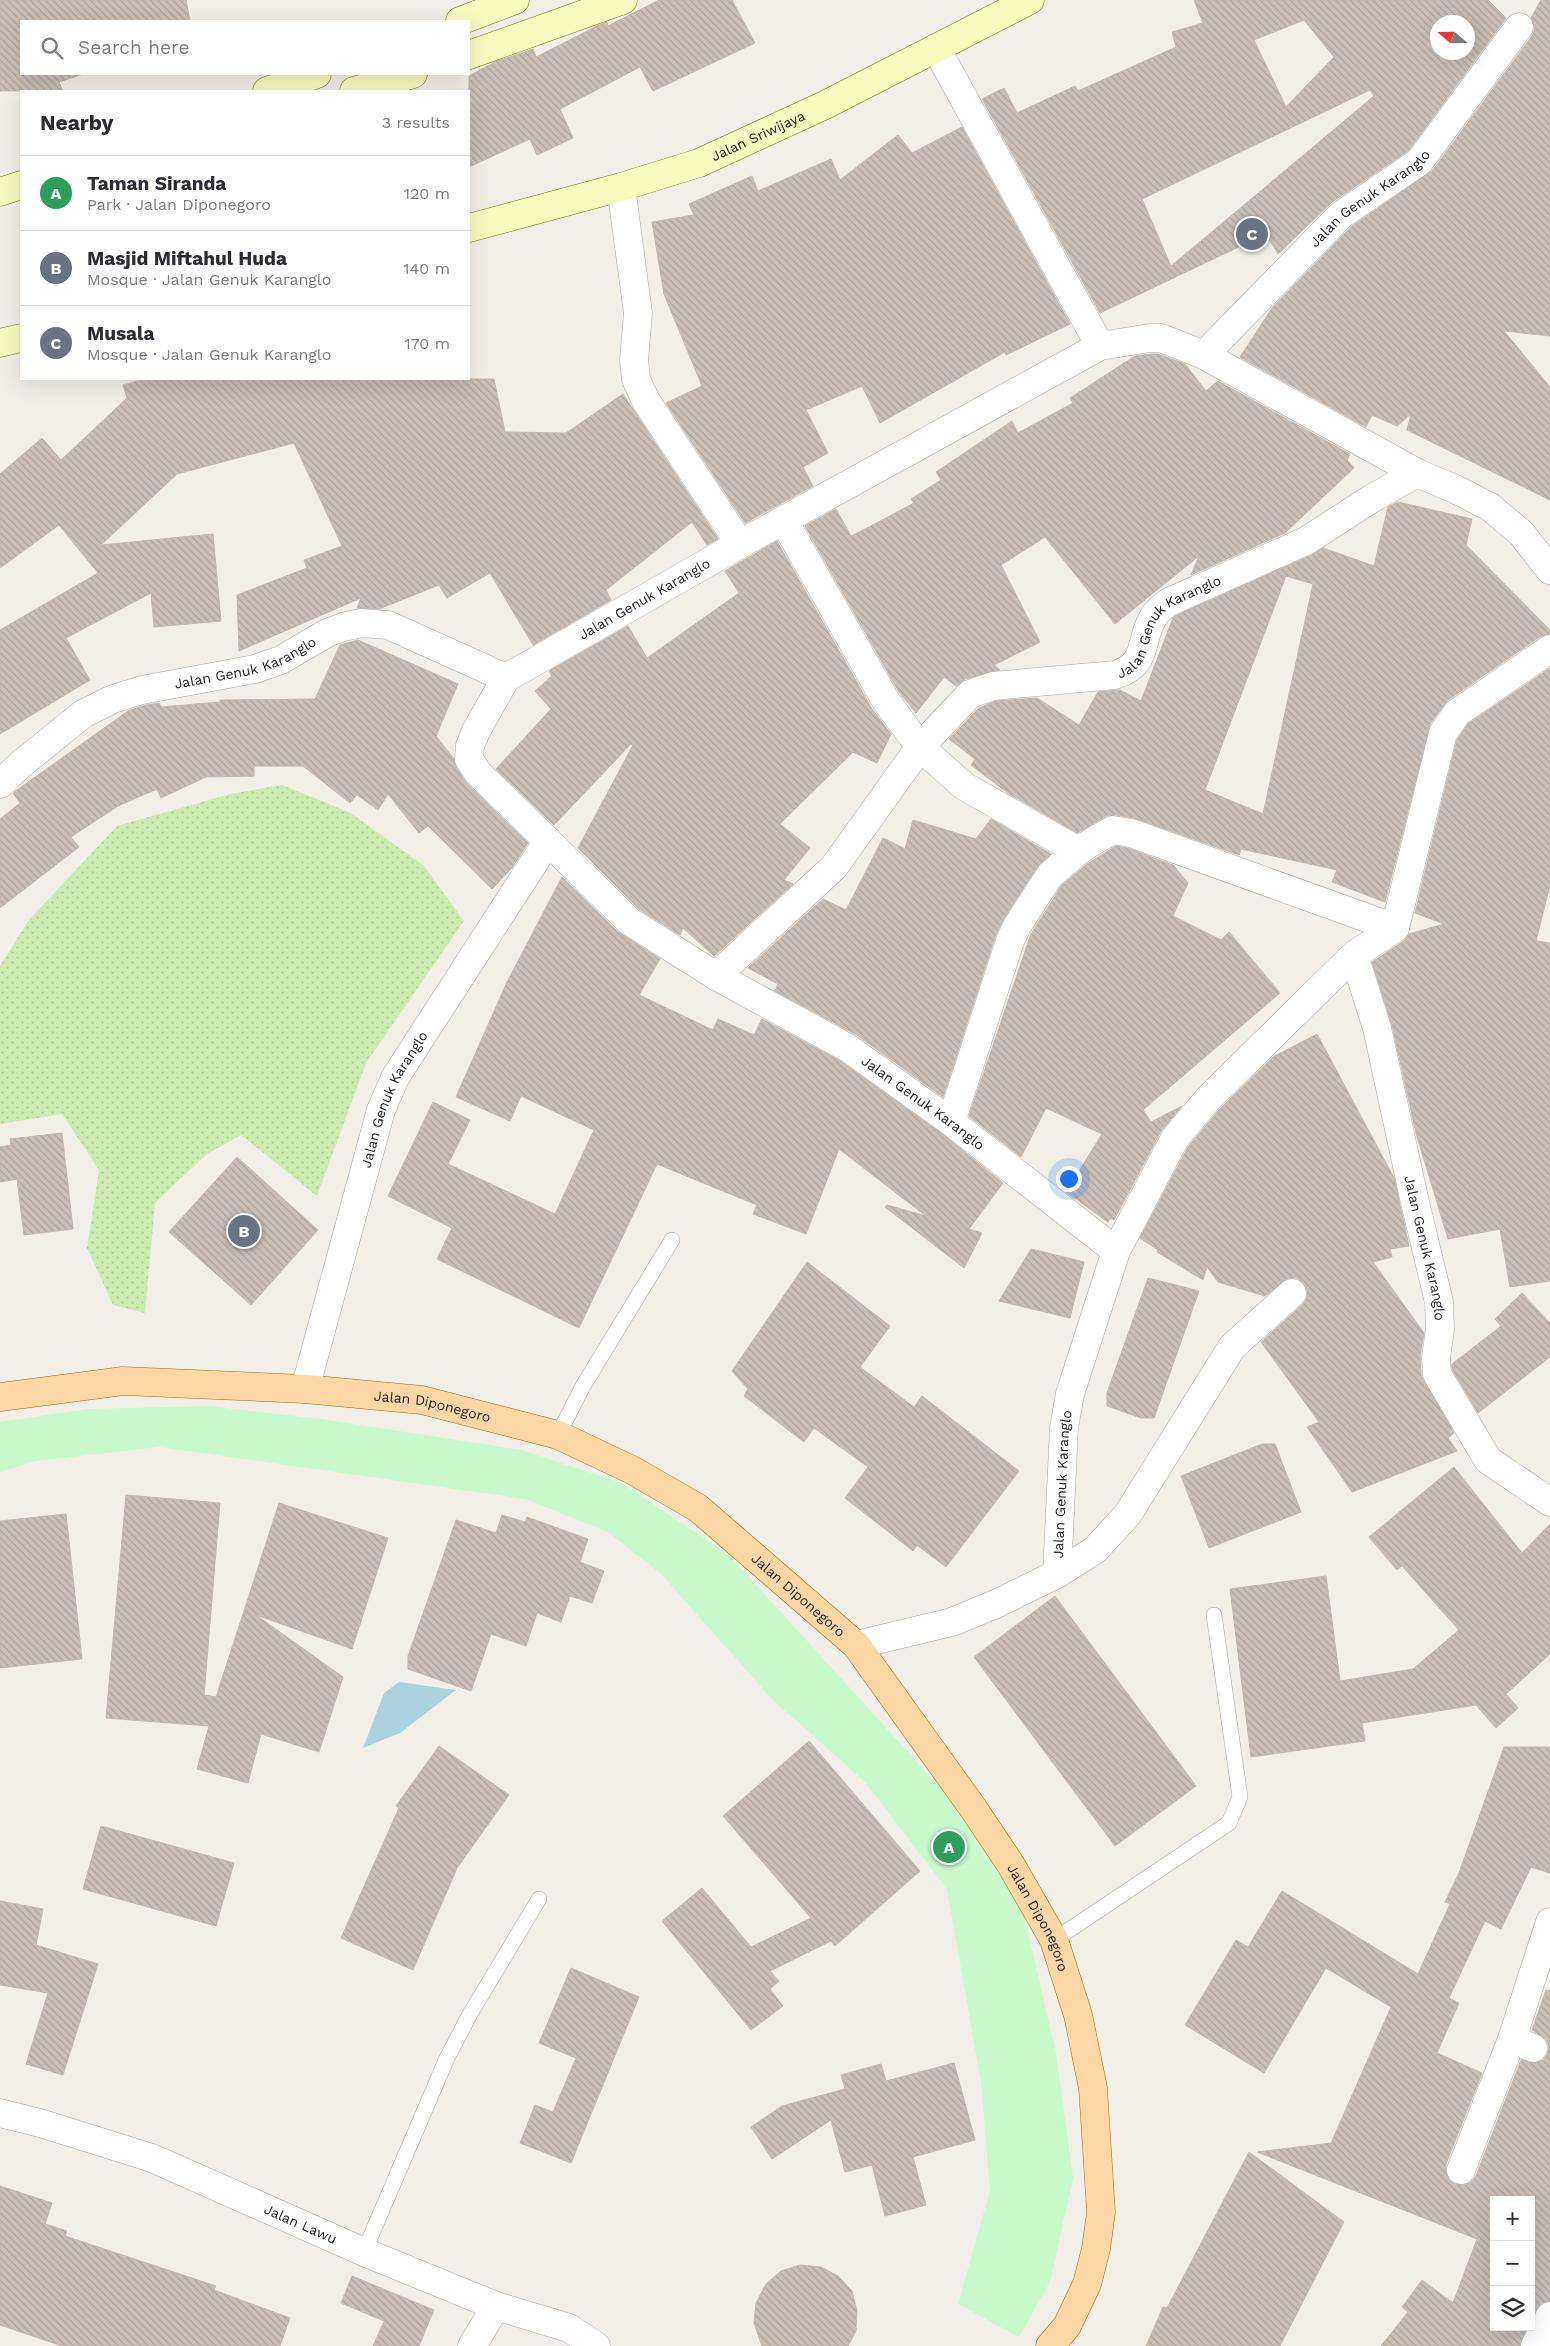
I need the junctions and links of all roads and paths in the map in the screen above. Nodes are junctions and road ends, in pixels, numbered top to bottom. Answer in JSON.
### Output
{"nodes":[{"id":1,"x":515,"y":0,"type":"edge"},
{"id":2,"x":624,"y":0,"type":"edge"},
{"id":3,"x":1030,"y":0,"type":"edge"},
{"id":4,"x":463,"y":20,"type":"edge"},
{"id":5,"x":1519,"y":27,"type":"dead end"},
{"id":6,"x":936,"y":48,"type":"junction"},
{"id":7,"x":470,"y":55,"type":"edge"},
{"id":8,"x":314,"y":75,"type":"edge"},
{"id":9,"x":410,"y":75,"type":"edge"},
{"id":10,"x":270,"y":90,"type":"edge"},
{"id":11,"x":357,"y":90,"type":"edge"},
{"id":12,"x":20,"y":185,"type":"edge"},
{"id":13,"x":621,"y":187,"type":"junction"},
{"id":14,"x":0,"y":192,"type":"edge"},
{"id":15,"x":470,"y":228,"type":"edge"},
{"id":16,"x":20,"y":338,"type":"edge"},
{"id":17,"x":0,"y":343,"type":"edge"},
{"id":18,"x":1100,"y":346,"type":"junction"},
{"id":19,"x":1204,"y":355,"type":"junction"},
{"id":20,"x":1417,"y":473,"type":"junction"},
{"id":21,"x":784,"y":521,"type":"junction"},
{"id":22,"x":740,"y":544,"type":"junction"},
{"id":23,"x":1550,"y":570,"type":"edge"},
{"id":24,"x":1550,"y":649,"type":"edge"},
{"id":25,"x":506,"y":678,"type":"junction"},
{"id":26,"x":920,"y":748,"type":"junction"},
{"id":27,"x":0,"y":784,"type":"edge"},
{"id":28,"x":548,"y":841,"type":"junction"},
{"id":29,"x":1078,"y":851,"type":"junction"},
{"id":30,"x":1395,"y":928,"type":"junction"},
{"id":31,"x":1354,"y":955,"type":"junction"},
{"id":32,"x":716,"y":976,"type":"junction"},
{"id":33,"x":951,"y":1122,"type":"junction"},
{"id":34,"x":672,"y":1240,"type":"dead end"},
{"id":35,"x":1116,"y":1251,"type":"junction"},
{"id":36,"x":1292,"y":1293,"type":"dead end"},
{"id":37,"x":305,"y":1389,"type":"junction"},
{"id":38,"x":0,"y":1397,"type":"edge"},
{"id":39,"x":558,"y":1435,"type":"junction"},
{"id":40,"x":1550,"y":1502,"type":"edge"},
{"id":41,"x":1057,"y":1574,"type":"junction"},
{"id":42,"x":1214,"y":1614,"type":"dead end"},
{"id":43,"x":856,"y":1645,"type":"junction"},
{"id":44,"x":539,"y":1899,"type":"dead end"},
{"id":45,"x":1550,"y":1922,"type":"edge"},
{"id":46,"x":1054,"y":1940,"type":"junction"},
{"id":47,"x":0,"y":2114,"type":"edge"},
{"id":48,"x":1461,"y":2170,"type":"dead end"},
{"id":49,"x":364,"y":2252,"type":"junction"},
{"id":50,"x":496,"y":2306,"type":"junction"},
{"id":51,"x":1550,"y":2316,"type":"edge"},
{"id":52,"x":472,"y":2346,"type":"edge"},
{"id":53,"x":596,"y":2346,"type":"edge"},
{"id":54,"x":1050,"y":2346,"type":"edge"},
{"id":55,"x":1535,"y":2346,"type":"edge"}],
"edges":[{"from":1,"to":4,"type":"main road"},
{"from":2,"to":7,"type":"main road"},
{"from":3,"to":6,"type":"main road","name":"Jalan Sriwijaya"},
{"from":5,"to":19,"type":"street","name":"Jalan Genuk Karanglo"},
{"from":6,"to":13,"type":"main road","name":"Jalan Sriwijaya"},
{"from":6,"to":18,"type":"street"},
{"from":8,"to":10,"type":"main road"},
{"from":9,"to":11,"type":"main road"},
{"from":12,"to":14,"type":"main road"},
{"from":13,"to":15,"type":"main road","name":"Jalan Sriwijaya"},
{"from":13,"to":22,"type":"street"},
{"from":16,"to":17,"type":"main road"},
{"from":18,"to":19,"type":"street","name":"Jalan Genuk Karanglo"},
{"from":18,"to":21,"type":"street","name":"Jalan Genuk Karanglo"},
{"from":19,"to":20,"type":"street","name":"Jalan Genuk Karanglo"},
{"from":20,"to":23,"type":"street","name":"Jalan Genuk Karanglo"},
{"from":20,"to":26,"type":"street","name":"Jalan Genuk Karanglo"},
{"from":21,"to":22,"type":"street","name":"Jalan Genuk Karanglo"},
{"from":21,"to":26,"type":"street"},
{"from":22,"to":25,"type":"street","name":"Jalan Genuk Karanglo"},
{"from":24,"to":30,"type":"street"},
{"from":25,"to":27,"type":"street","name":"Jalan Genuk Karanglo"},
{"from":25,"to":28,"type":"street","name":"Jalan Genuk Karanglo"},
{"from":26,"to":29,"type":"street"},
{"from":26,"to":32,"type":"street","name":"Jalan Genuk Karanglo"},
{"from":28,"to":32,"type":"street","name":"Jalan Genuk Karanglo"},
{"from":28,"to":37,"type":"street","name":"Jalan Genuk Karanglo"},
{"from":29,"to":30,"type":"street"},
{"from":29,"to":33,"type":"street"},
{"from":30,"to":31,"type":"street","name":"Jalan Genuk Karanglo"},
{"from":31,"to":35,"type":"street","name":"Jalan Genuk Karanglo"},
{"from":31,"to":40,"type":"street","name":"Jalan Genuk Karanglo"},
{"from":32,"to":33,"type":"street","name":"Jalan Genuk Karanglo"},
{"from":33,"to":35,"type":"street","name":"Jalan Genuk Karanglo"},
{"from":34,"to":39,"type":"lane"},
{"from":35,"to":41,"type":"street","name":"Jalan Genuk Karanglo"},
{"from":36,"to":41,"type":"street","name":"Jalan Genuk Karanglo"},
{"from":37,"to":38,"type":"main road","name":"Jalan Diponegoro"},
{"from":37,"to":39,"type":"main road","name":"Jalan Diponegoro"},
{"from":39,"to":43,"type":"main road","name":"Jalan Diponegoro"},
{"from":41,"to":43,"type":"street","name":"Jalan Genuk Karanglo"},
{"from":42,"to":46,"type":"lane"},
{"from":43,"to":46,"type":"main road","name":"Jalan Diponegoro"},
{"from":44,"to":49,"type":"lane"},
{"from":45,"to":48,"type":"street"},
{"from":46,"to":54,"type":"main road","name":"Jalan Diponegoro"},
{"from":47,"to":49,"type":"street","name":"Jalan Lawu"},
{"from":49,"to":50,"type":"street","name":"Jalan Lawu"},
{"from":50,"to":52,"type":"street"},
{"from":50,"to":53,"type":"street","name":"Jalan Lawu"},
{"from":51,"to":55,"type":"street"}]}
